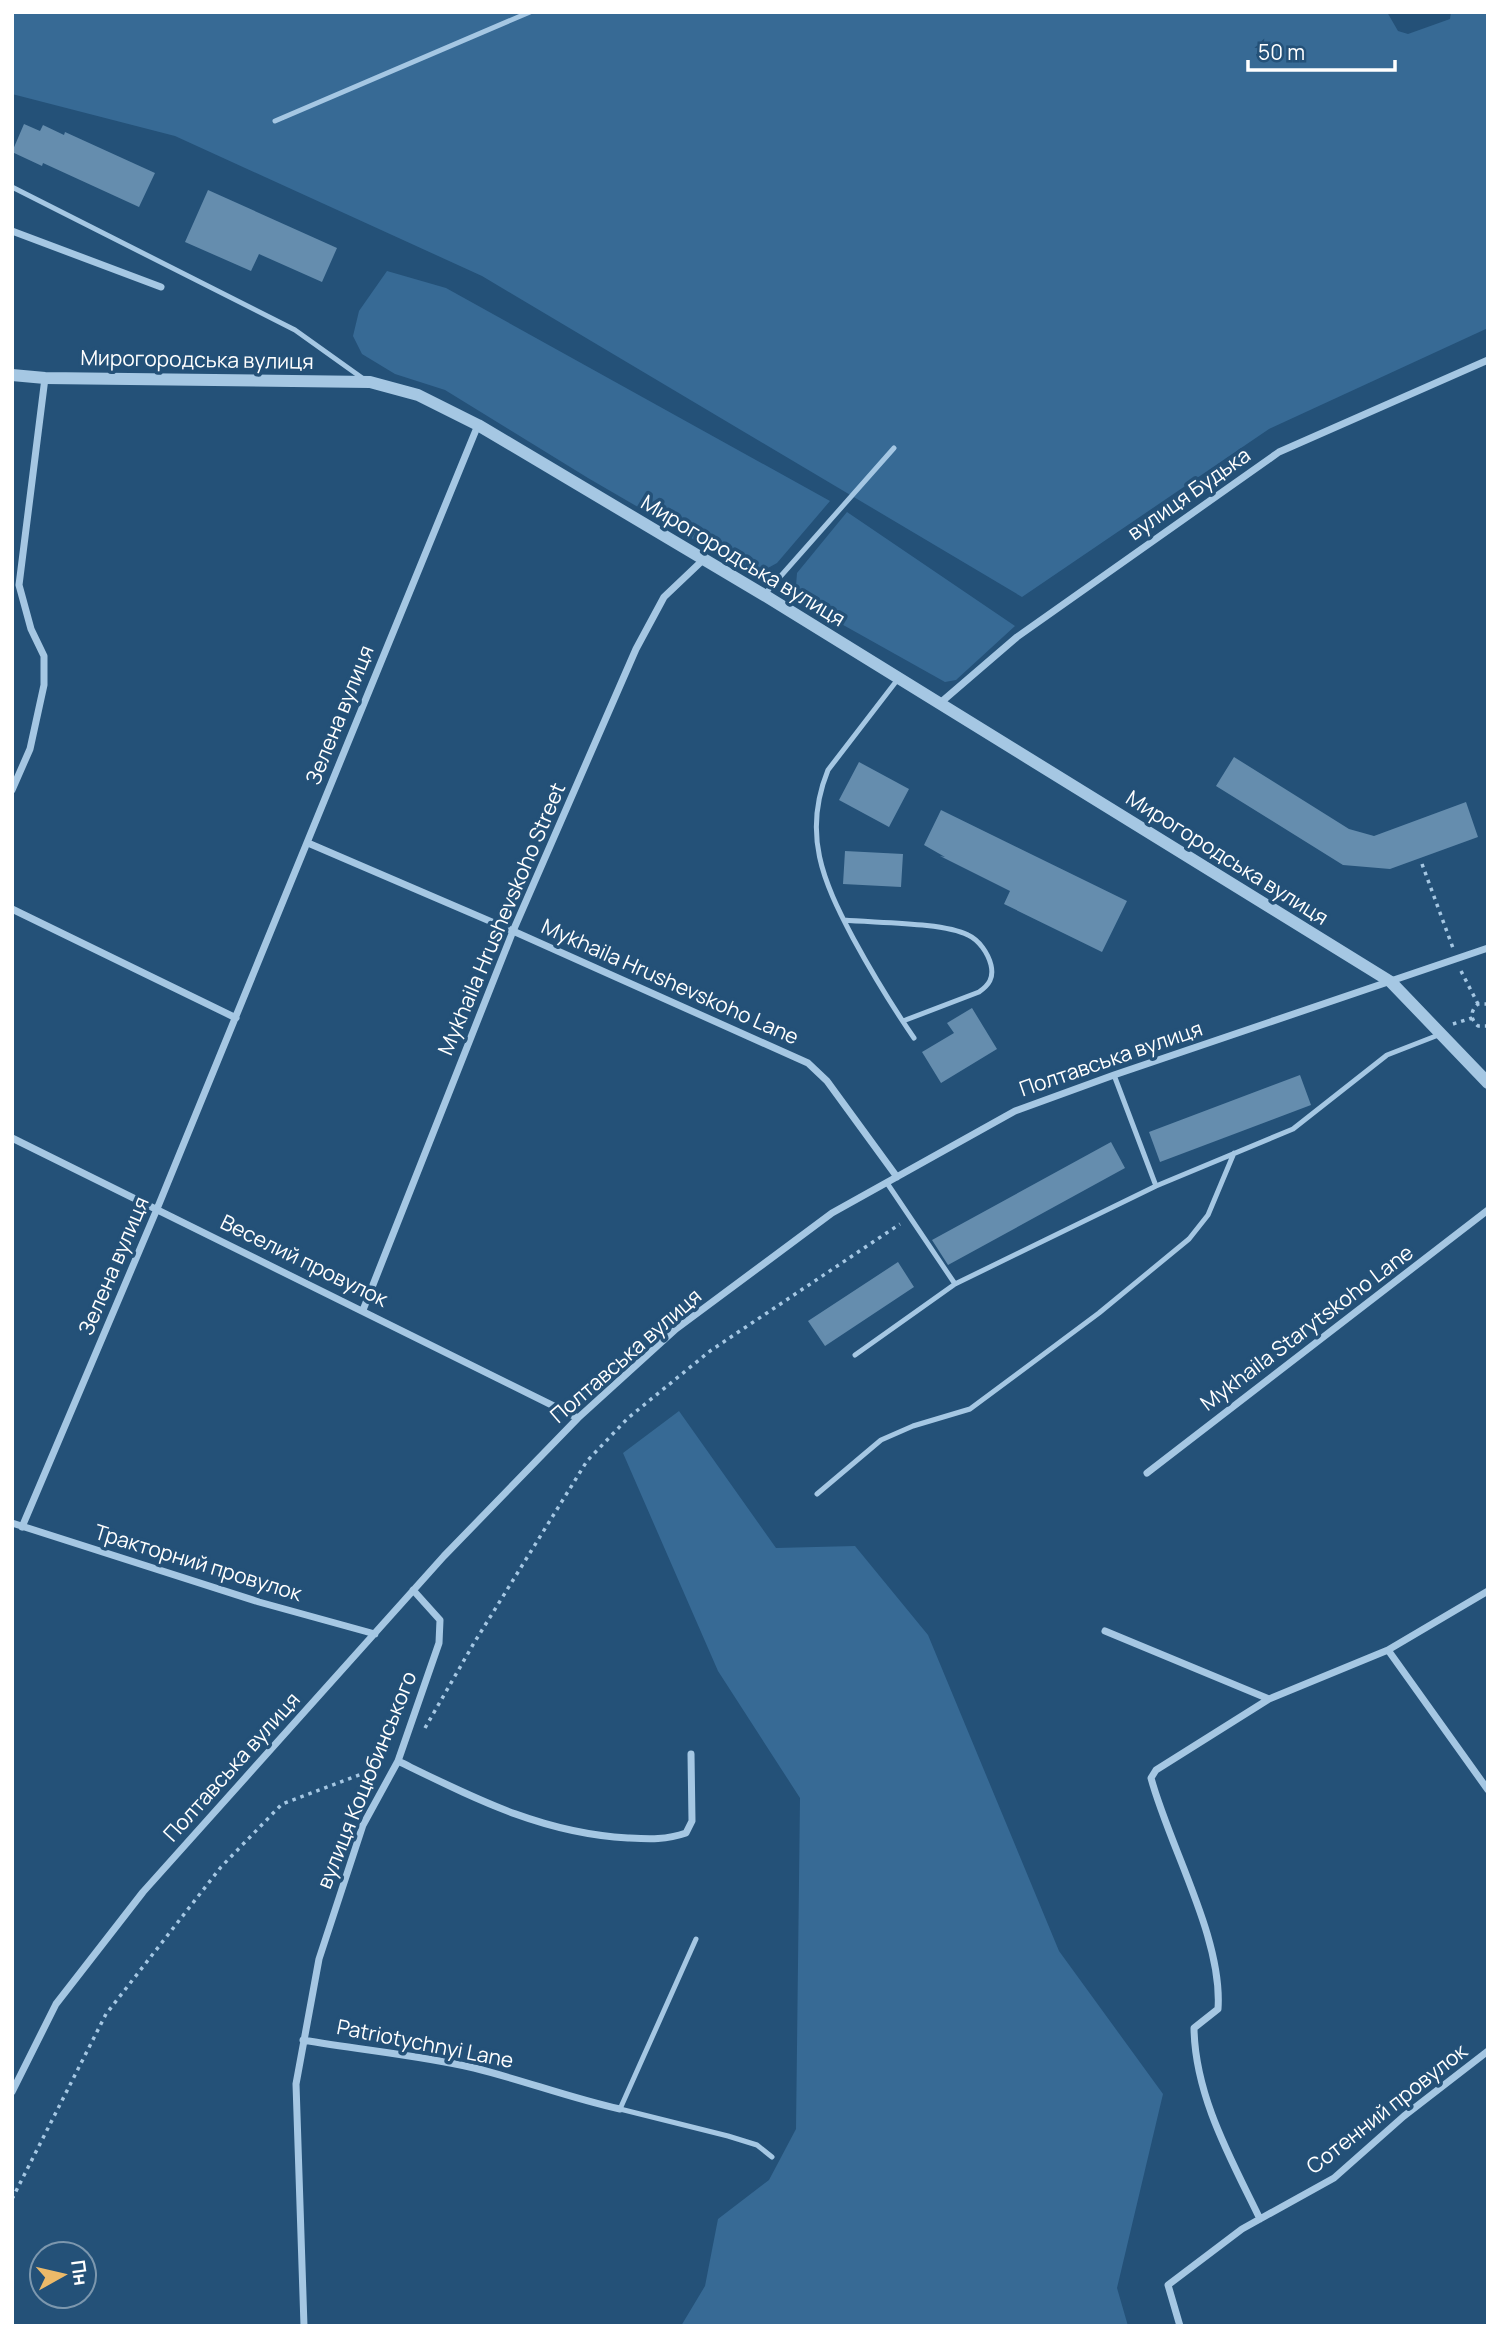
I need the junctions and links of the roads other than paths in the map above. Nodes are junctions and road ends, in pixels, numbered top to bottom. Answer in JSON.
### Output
{"nodes":[{"id":1,"x":530,"y":12,"type":"edge"},
{"id":2,"x":275,"y":121,"type":"dead end"},
{"id":3,"x":12,"y":187,"type":"edge"},
{"id":4,"x":12,"y":230,"type":"edge"},
{"id":5,"x":161,"y":287,"type":"dead end"},
{"id":6,"x":1488,"y":360,"type":"edge"},
{"id":7,"x":12,"y":376,"type":"edge"},
{"id":8,"x":45,"y":378,"type":"junction"},
{"id":9,"x":370,"y":382,"type":"junction"},
{"id":10,"x":478,"y":425,"type":"junction"},
{"id":11,"x":894,"y":448,"type":"dead end"},
{"id":12,"x":704,"y":559,"type":"junction"},
{"id":13,"x":16,"y":585,"type":"edge"},
{"id":14,"x":764,"y":595,"type":"junction"},
{"id":15,"x":898,"y":678,"type":"junction"},
{"id":16,"x":939,"y":704,"type":"junction"},
{"id":17,"x":12,"y":790,"type":"edge"},
{"id":18,"x":307,"y":843,"type":"junction"},
{"id":19,"x":12,"y":909,"type":"edge"},
{"id":20,"x":844,"y":920,"type":"junction"},
{"id":21,"x":513,"y":931,"type":"junction"},
{"id":22,"x":1488,"y":948,"type":"edge"},
{"id":23,"x":1391,"y":982,"type":"junction"},
{"id":24,"x":236,"y":1018,"type":"junction"},
{"id":25,"x":902,"y":1021,"type":"junction"},
{"id":26,"x":1441,"y":1034,"type":"junction"},
{"id":27,"x":914,"y":1038,"type":"dead end"},
{"id":28,"x":1114,"y":1075,"type":"junction"},
{"id":29,"x":1488,"y":1083,"type":"edge"},
{"id":30,"x":12,"y":1139,"type":"edge"},
{"id":31,"x":1234,"y":1153,"type":"junction"},
{"id":32,"x":897,"y":1177,"type":"junction"},
{"id":33,"x":887,"y":1183,"type":"junction"},
{"id":34,"x":1157,"y":1186,"type":"junction"},
{"id":35,"x":157,"y":1209,"type":"junction"},
{"id":36,"x":1488,"y":1210,"type":"edge"},
{"id":37,"x":955,"y":1284,"type":"junction"},
{"id":38,"x":363,"y":1310,"type":"junction"},
{"id":39,"x":855,"y":1355,"type":"dead end"},
{"id":40,"x":578,"y":1419,"type":"junction"},
{"id":41,"x":1147,"y":1473,"type":"dead end"},
{"id":42,"x":817,"y":1494,"type":"dead end"},
{"id":43,"x":12,"y":1523,"type":"edge"},
{"id":44,"x":22,"y":1527,"type":"junction"},
{"id":45,"x":413,"y":1590,"type":"junction"},
{"id":46,"x":1488,"y":1591,"type":"edge"},
{"id":47,"x":1105,"y":1631,"type":"dead end"},
{"id":48,"x":375,"y":1634,"type":"junction"},
{"id":49,"x":1388,"y":1650,"type":"junction"},
{"id":50,"x":1269,"y":1699,"type":"junction"},
{"id":51,"x":691,"y":1754,"type":"dead end"},
{"id":52,"x":398,"y":1760,"type":"junction"},
{"id":53,"x":1488,"y":1790,"type":"edge"},
{"id":54,"x":696,"y":1939,"type":"dead end"},
{"id":55,"x":303,"y":2040,"type":"junction"},
{"id":56,"x":1488,"y":2051,"type":"edge"},
{"id":57,"x":12,"y":2092,"type":"edge"},
{"id":58,"x":620,"y":2109,"type":"junction"},
{"id":59,"x":772,"y":2157,"type":"dead end"},
{"id":60,"x":1260,"y":2219,"type":"junction"},
{"id":61,"x":304,"y":2326,"type":"edge"},
{"id":62,"x":1180,"y":2326,"type":"edge"}],
"edges":[{"from":1,"to":2,"type":"lane"},
{"from":3,"to":9,"type":"lane"},
{"from":4,"to":5,"type":"street"},
{"from":6,"to":16,"type":"street","name":"вулиця Будька"},
{"from":7,"to":8,"type":"street","name":"Мирогородська вулиця"},
{"from":8,"to":9,"type":"street","name":"Мирогородська вулиця"},
{"from":8,"to":13,"type":"street"},
{"from":9,"to":10,"type":"street","name":"Мирогородська вулиця"},
{"from":10,"to":12,"type":"street","name":"Мирогородська вулиця"},
{"from":10,"to":18,"type":"street","name":"Зелена вулиця"},
{"from":11,"to":14,"type":"lane"},
{"from":12,"to":14,"type":"street","name":"Мирогородська вулиця"},
{"from":12,"to":21,"type":"street","name":"Mykhaila Hrushevskoho Street"},
{"from":13,"to":17,"type":"street"},
{"from":14,"to":15,"type":"street","name":"Мирогородська вулиця"},
{"from":15,"to":16,"type":"street","name":"Мирогородська вулиця"},
{"from":15,"to":20,"type":"lane"},
{"from":16,"to":23,"type":"street","name":"Мирогородська вулиця"},
{"from":18,"to":21,"type":"street","name":"Mykhaila Hrushevskoho Lane"},
{"from":18,"to":24,"type":"street","name":"Зелена вулиця"},
{"from":19,"to":24,"type":"street"},
{"from":20,"to":25,"type":"lane"},
{"from":20,"to":25,"type":"lane"},
{"from":21,"to":32,"type":"street","name":"Mykhaila Hrushevskoho Lane"},
{"from":21,"to":38,"type":"street","name":"Mykhaila Hrushevskoho Street"},
{"from":22,"to":23,"type":"street","name":"Полтавська вулиця"},
{"from":23,"to":26,"type":"street","name":"Мирогородська вулиця"},
{"from":23,"to":28,"type":"street","name":"Полтавська вулиця"},
{"from":24,"to":35,"type":"street","name":"Зелена вулиця"},
{"from":25,"to":27,"type":"lane"},
{"from":26,"to":29,"type":"street","name":"Мирогородська вулиця"},
{"from":26,"to":31,"type":"lane"},
{"from":28,"to":32,"type":"street","name":"Полтавська вулиця"},
{"from":28,"to":34,"type":"lane"},
{"from":30,"to":35,"type":"street","name":"Веселий провулок"},
{"from":31,"to":34,"type":"lane"},
{"from":31,"to":42,"type":"lane"},
{"from":32,"to":33,"type":"street","name":"Полтавська вулиця"},
{"from":33,"to":37,"type":"lane"},
{"from":33,"to":40,"type":"street","name":"Полтавська вулиця"},
{"from":34,"to":37,"type":"lane"},
{"from":35,"to":38,"type":"street","name":"Веселий провулок"},
{"from":35,"to":44,"type":"street","name":"Зелена вулиця"},
{"from":36,"to":41,"type":"street","name":"Mykhaila Starytskoho Lane"},
{"from":37,"to":39,"type":"lane"},
{"from":38,"to":40,"type":"street","name":"Веселий провулок"},
{"from":40,"to":45,"type":"street","name":"Полтавська вулиця"},
{"from":43,"to":44,"type":"street","name":"Тракторний провулок"},
{"from":44,"to":48,"type":"street","name":"Тракторний провулок"},
{"from":45,"to":48,"type":"street","name":"Полтавська вулиця"},
{"from":45,"to":52,"type":"street","name":"вулиця Коцюбинського"},
{"from":46,"to":49,"type":"street"},
{"from":47,"to":50,"type":"street"},
{"from":48,"to":57,"type":"street","name":"Полтавська вулиця"},
{"from":49,"to":50,"type":"street"},
{"from":49,"to":53,"type":"street"},
{"from":50,"to":60,"type":"street"},
{"from":51,"to":52,"type":"street"},
{"from":52,"to":55,"type":"street","name":"вулиця Коцюбинського"},
{"from":54,"to":58,"type":"lane"},
{"from":55,"to":58,"type":"street","name":"Patriotychnyi Lane"},
{"from":55,"to":61,"type":"street","name":"вулиця Коцюбинського"},
{"from":56,"to":60,"type":"street","name":"Сотенний провулок"},
{"from":58,"to":59,"type":"lane"},
{"from":60,"to":62,"type":"street","name":"Сотенний провулок"}]}
